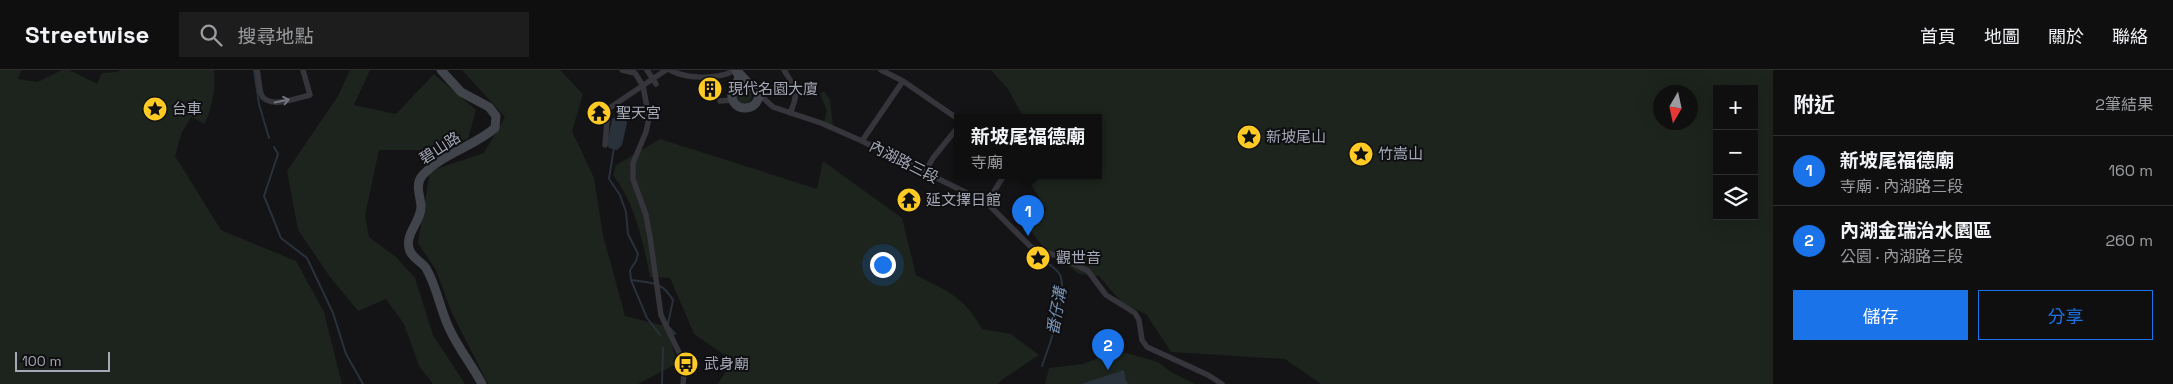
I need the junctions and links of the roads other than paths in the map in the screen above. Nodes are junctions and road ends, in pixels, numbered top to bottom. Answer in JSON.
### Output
{"nodes":[{"id":1,"x":257,"y":70,"type":"edge"},
{"id":2,"x":303,"y":70,"type":"edge"},
{"id":3,"x":441,"y":70,"type":"edge"},
{"id":4,"x":622,"y":70,"type":"edge"},
{"id":5,"x":647,"y":70,"type":"edge"},
{"id":6,"x":666,"y":70,"type":"edge"},
{"id":7,"x":670,"y":70,"type":"edge"},
{"id":8,"x":735,"y":70,"type":"edge"},
{"id":9,"x":784,"y":70,"type":"edge"},
{"id":10,"x":881,"y":70,"type":"edge"},
{"id":11,"x":637,"y":71,"type":"edge"},
{"id":12,"x":654,"y":81,"type":"junction"},
{"id":13,"x":902,"y":82,"type":"junction"},
{"id":14,"x":643,"y":86,"type":"junction"},
{"id":15,"x":759,"y":94,"type":"junction"},
{"id":16,"x":733,"y":100,"type":"junction"},
{"id":17,"x":720,"y":101,"type":"dead end"},
{"id":18,"x":790,"y":113,"type":"junction"},
{"id":19,"x":954,"y":116,"type":"edge"},
{"id":20,"x":954,"y":132,"type":"edge"},
{"id":21,"x":862,"y":141,"type":"junction"},
{"id":22,"x":605,"y":145,"type":"dead end"},
{"id":23,"x":925,"y":172,"type":"junction"},
{"id":24,"x":1002,"y":179,"type":"edge"},
{"id":25,"x":987,"y":203,"type":"junction"},
{"id":26,"x":482,"y":384,"type":"edge"},
{"id":27,"x":683,"y":384,"type":"edge"},
{"id":28,"x":1222,"y":384,"type":"edge"}],
"edges":[{"from":1,"to":2,"type":"street","one_way":true},
{"from":3,"to":26,"type":"street","name":"碧山路"},
{"from":4,"to":11,"type":"street"},
{"from":5,"to":12,"type":"street"},
{"from":6,"to":12,"type":"street"},
{"from":7,"to":8,"type":"street"},
{"from":8,"to":15,"type":"street"},
{"from":8,"to":16,"type":"street"},
{"from":9,"to":18,"type":"street"},
{"from":10,"to":13,"type":"street"},
{"from":11,"to":14,"type":"street"},
{"from":12,"to":14,"type":"street"},
{"from":13,"to":19,"type":"street"},
{"from":13,"to":21,"type":"street"},
{"from":14,"to":22,"type":"street"},
{"from":14,"to":27,"type":"street"},
{"from":15,"to":16,"type":"street"},
{"from":15,"to":18,"type":"street","name":"內湖路三段"},
{"from":16,"to":17,"type":"street"},
{"from":18,"to":21,"type":"street","name":"內湖路三段"},
{"from":20,"to":23,"type":"street"},
{"from":21,"to":23,"type":"street","name":"內湖路三段"},
{"from":23,"to":25,"type":"street","name":"內湖路三段"},
{"from":24,"to":25,"type":"street"},
{"from":25,"to":28,"type":"street","name":"內湖路三段"}]}
